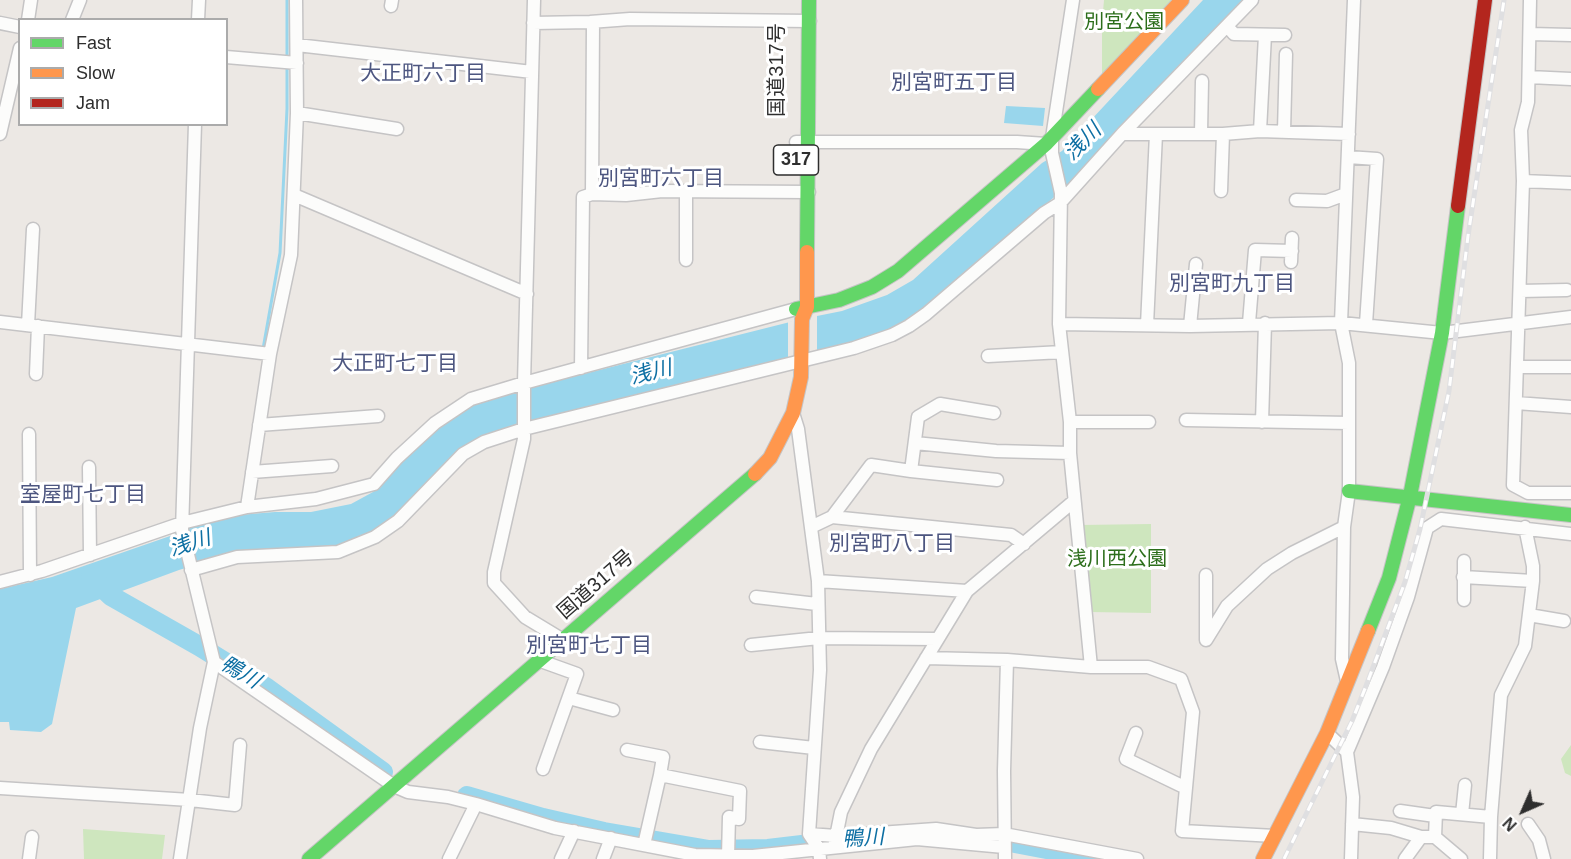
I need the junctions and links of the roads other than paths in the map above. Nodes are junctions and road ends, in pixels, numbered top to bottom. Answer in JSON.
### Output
{"nodes":[{"id":1,"x":31,"y":0,"type":"edge"},
{"id":2,"x":81,"y":0,"type":"edge"},
{"id":3,"x":199,"y":0,"type":"edge"},
{"id":4,"x":296,"y":0,"type":"edge"},
{"id":5,"x":534,"y":0,"type":"edge"},
{"id":6,"x":797,"y":0,"type":"edge"},
{"id":7,"x":809,"y":0,"type":"edge"},
{"id":8,"x":1072,"y":0,"type":"edge"},
{"id":9,"x":1182,"y":0,"type":"edge"},
{"id":10,"x":1252,"y":0,"type":"edge"},
{"id":11,"x":1354,"y":0,"type":"edge"},
{"id":12,"x":1485,"y":0,"type":"edge"},
{"id":13,"x":1530,"y":0,"type":"edge"},
{"id":14,"x":28,"y":18,"type":"edge"},
{"id":15,"x":73,"y":18,"type":"edge"},
{"id":16,"x":198,"y":18,"type":"edge"},
{"id":17,"x":803,"y":21,"type":"junction"},
{"id":18,"x":534,"y":22,"type":"junction"},
{"id":19,"x":594,"y":22,"type":"junction"},
{"id":20,"x":0,"y":23,"type":"edge"},
{"id":21,"x":18,"y":27,"type":"edge"},
{"id":22,"x":1227,"y":27,"type":"junction"},
{"id":23,"x":1530,"y":34,"type":"junction"},
{"id":24,"x":1265,"y":35,"type":"junction"},
{"id":25,"x":1284,"y":35,"type":"dead end"},
{"id":26,"x":1571,"y":35,"type":"edge"},
{"id":27,"x":297,"y":45,"type":"junction"},
{"id":28,"x":1286,"y":54,"type":"dead end"},
{"id":29,"x":18,"y":57,"type":"edge"},
{"id":30,"x":228,"y":57,"type":"edge"},
{"id":31,"x":297,"y":63,"type":"junction"},
{"id":32,"x":532,"y":72,"type":"junction"},
{"id":33,"x":1529,"y":77,"type":"junction"},
{"id":34,"x":1571,"y":79,"type":"edge"},
{"id":35,"x":1202,"y":81,"type":"dead end"},
{"id":36,"x":297,"y":113,"type":"junction"},
{"id":37,"x":195,"y":126,"type":"edge"},
{"id":38,"x":397,"y":129,"type":"dead end"},
{"id":39,"x":1260,"y":131,"type":"junction"},
{"id":40,"x":1284,"y":131,"type":"junction"},
{"id":41,"x":0,"y":134,"type":"edge"},
{"id":42,"x":1122,"y":134,"type":"junction"},
{"id":43,"x":1156,"y":134,"type":"junction"},
{"id":44,"x":1201,"y":134,"type":"junction"},
{"id":45,"x":1224,"y":134,"type":"junction"},
{"id":46,"x":1349,"y":134,"type":"junction"},
{"id":47,"x":802,"y":142,"type":"junction"},
{"id":48,"x":1050,"y":145,"type":"junction"},
{"id":49,"x":1348,"y":157,"type":"junction"},
{"id":50,"x":1524,"y":181,"type":"junction"},
{"id":51,"x":1571,"y":183,"type":"edge"},
{"id":52,"x":1221,"y":191,"type":"dead end"},
{"id":53,"x":686,"y":192,"type":"junction"},
{"id":54,"x":802,"y":192,"type":"junction"},
{"id":55,"x":592,"y":194,"type":"junction"},
{"id":56,"x":1346,"y":194,"type":"junction"},
{"id":57,"x":294,"y":195,"type":"junction"},
{"id":58,"x":1061,"y":198,"type":"junction"},
{"id":59,"x":1296,"y":200,"type":"dead end"},
{"id":60,"x":33,"y":229,"type":"dead end"},
{"id":61,"x":1292,"y":250,"type":"dead end"},
{"id":62,"x":686,"y":260,"type":"dead end"},
{"id":63,"x":1196,"y":264,"type":"dead end"},
{"id":64,"x":1567,"y":290,"type":"dead end"},
{"id":65,"x":1520,"y":291,"type":"junction"},
{"id":66,"x":527,"y":294,"type":"junction"},
{"id":67,"x":802,"y":312,"type":"junction"},
{"id":68,"x":1571,"y":317,"type":"edge"},
{"id":69,"x":0,"y":321,"type":"edge"},
{"id":70,"x":1249,"y":323,"type":"junction"},
{"id":71,"x":1265,"y":323,"type":"junction"},
{"id":72,"x":1341,"y":323,"type":"junction"},
{"id":73,"x":1059,"y":324,"type":"junction"},
{"id":74,"x":1366,"y":324,"type":"junction"},
{"id":75,"x":1519,"y":324,"type":"junction"},
{"id":76,"x":1147,"y":325,"type":"junction"},
{"id":77,"x":33,"y":326,"type":"junction"},
{"id":78,"x":1190,"y":326,"type":"junction"},
{"id":79,"x":1442,"y":333,"type":"junction"},
{"id":80,"x":187,"y":345,"type":"junction"},
{"id":81,"x":1062,"y":352,"type":"junction"},
{"id":82,"x":270,"y":354,"type":"junction"},
{"id":83,"x":988,"y":356,"type":"dead end"},
{"id":84,"x":802,"y":358,"type":"junction"},
{"id":85,"x":1518,"y":367,"type":"junction"},
{"id":86,"x":1571,"y":367,"type":"edge"},
{"id":87,"x":582,"y":368,"type":"junction"},
{"id":88,"x":36,"y":374,"type":"dead end"},
{"id":89,"x":525,"y":386,"type":"junction"},
{"id":90,"x":1516,"y":403,"type":"junction"},
{"id":91,"x":1571,"y":407,"type":"edge"},
{"id":92,"x":793,"y":413,"type":"junction"},
{"id":93,"x":994,"y":413,"type":"dead end"},
{"id":94,"x":378,"y":416,"type":"dead end"},
{"id":95,"x":1186,"y":420,"type":"dead end"},
{"id":96,"x":1070,"y":422,"type":"junction"},
{"id":97,"x":1149,"y":422,"type":"dead end"},
{"id":98,"x":1262,"y":422,"type":"junction"},
{"id":99,"x":1349,"y":423,"type":"junction"},
{"id":100,"x":259,"y":425,"type":"junction"},
{"id":101,"x":524,"y":426,"type":"junction"},
{"id":102,"x":29,"y":434,"type":"dead end"},
{"id":103,"x":915,"y":443,"type":"junction"},
{"id":104,"x":1070,"y":453,"type":"junction"},
{"id":105,"x":332,"y":466,"type":"dead end"},
{"id":106,"x":89,"y":467,"type":"dead end"},
{"id":107,"x":911,"y":471,"type":"junction"},
{"id":108,"x":252,"y":472,"type":"junction"},
{"id":109,"x":997,"y":480,"type":"dead end"},
{"id":110,"x":1349,"y":491,"type":"junction"},
{"id":111,"x":1571,"y":493,"type":"edge"},
{"id":112,"x":1410,"y":496,"type":"junction"},
{"id":113,"x":1074,"y":501,"type":"junction"},
{"id":114,"x":247,"y":507,"type":"junction"},
{"id":115,"x":1571,"y":515,"type":"edge"},
{"id":116,"x":832,"y":517,"type":"junction"},
{"id":117,"x":182,"y":527,"type":"junction"},
{"id":118,"x":811,"y":527,"type":"junction"},
{"id":119,"x":1344,"y":527,"type":"junction"},
{"id":120,"x":1525,"y":527,"type":"junction"},
{"id":121,"x":1571,"y":534,"type":"edge"},
{"id":122,"x":1024,"y":544,"type":"junction"},
{"id":123,"x":90,"y":555,"type":"junction"},
{"id":124,"x":1464,"y":561,"type":"dead end"},
{"id":125,"x":191,"y":568,"type":"junction"},
{"id":126,"x":30,"y":574,"type":"junction"},
{"id":127,"x":1206,"y":575,"type":"dead end"},
{"id":128,"x":1464,"y":577,"type":"junction"},
{"id":129,"x":818,"y":580,"type":"junction"},
{"id":130,"x":1533,"y":581,"type":"junction"},
{"id":131,"x":0,"y":582,"type":"edge"},
{"id":132,"x":967,"y":591,"type":"junction"},
{"id":133,"x":756,"y":597,"type":"dead end"},
{"id":134,"x":1464,"y":600,"type":"dead end"},
{"id":135,"x":817,"y":604,"type":"junction"},
{"id":136,"x":1529,"y":615,"type":"junction"},
{"id":137,"x":1564,"y":621,"type":"dead end"},
{"id":138,"x":819,"y":638,"type":"junction"},
{"id":139,"x":937,"y":639,"type":"junction"},
{"id":140,"x":563,"y":640,"type":"junction"},
{"id":141,"x":751,"y":645,"type":"dead end"},
{"id":142,"x":926,"y":658,"type":"junction"},
{"id":143,"x":538,"y":660,"type":"junction"},
{"id":144,"x":1007,"y":660,"type":"junction"},
{"id":145,"x":214,"y":662,"type":"junction"},
{"id":146,"x":1090,"y":667,"type":"junction"},
{"id":147,"x":1347,"y":681,"type":"junction"},
{"id":148,"x":569,"y":698,"type":"junction"},
{"id":149,"x":613,"y":710,"type":"dead end"},
{"id":150,"x":1136,"y":733,"type":"dead end"},
{"id":151,"x":1327,"y":733,"type":"junction"},
{"id":152,"x":760,"y":742,"type":"dead end"},
{"id":153,"x":240,"y":745,"type":"dead end"},
{"id":154,"x":814,"y":748,"type":"junction"},
{"id":155,"x":627,"y":750,"type":"dead end"},
{"id":156,"x":1347,"y":752,"type":"junction"},
{"id":157,"x":543,"y":770,"type":"dead end"},
{"id":158,"x":660,"y":775,"type":"junction"},
{"id":159,"x":1465,"y":784,"type":"dead end"},
{"id":160,"x":394,"y":786,"type":"junction"},
{"id":161,"x":0,"y":788,"type":"edge"},
{"id":162,"x":1186,"y":788,"type":"junction"},
{"id":163,"x":190,"y":800,"type":"junction"},
{"id":164,"x":476,"y":804,"type":"junction"},
{"id":165,"x":1400,"y":811,"type":"dead end"},
{"id":166,"x":1462,"y":814,"type":"junction"},
{"id":167,"x":1435,"y":816,"type":"junction"},
{"id":168,"x":1491,"y":817,"type":"junction"},
{"id":169,"x":1352,"y":824,"type":"junction"},
{"id":170,"x":1528,"y":824,"type":"dead end"},
{"id":171,"x":574,"y":831,"type":"junction"},
{"id":172,"x":808,"y":834,"type":"junction"},
{"id":173,"x":1004,"y":834,"type":"junction"},
{"id":174,"x":1275,"y":836,"type":"junction"},
{"id":175,"x":32,"y":837,"type":"dead end"},
{"id":176,"x":1421,"y":837,"type":"junction"},
{"id":177,"x":1435,"y":837,"type":"junction"},
{"id":178,"x":611,"y":838,"type":"junction"},
{"id":179,"x":835,"y":842,"type":"junction"},
{"id":180,"x":644,"y":845,"type":"junction"},
{"id":181,"x":1004,"y":853,"type":"edge"},
{"id":182,"x":819,"y":854,"type":"edge"},
{"id":183,"x":728,"y":856,"type":"junction"},
{"id":184,"x":752,"y":857,"type":"edge"},
{"id":185,"x":29,"y":859,"type":"edge"},
{"id":186,"x":180,"y":859,"type":"edge"},
{"id":187,"x":309,"y":859,"type":"edge"},
{"id":188,"x":448,"y":859,"type":"edge"},
{"id":189,"x":561,"y":859,"type":"edge"},
{"id":190,"x":603,"y":859,"type":"edge"},
{"id":191,"x":1137,"y":859,"type":"edge"},
{"id":192,"x":1263,"y":859,"type":"edge"},
{"id":193,"x":1351,"y":859,"type":"edge"},
{"id":194,"x":1405,"y":859,"type":"edge"},
{"id":195,"x":1461,"y":859,"type":"edge"},
{"id":196,"x":1490,"y":859,"type":"edge"},
{"id":197,"x":1544,"y":859,"type":"edge"}],
"edges":[{"from":1,"to":14,"type":"street"},
{"from":2,"to":15,"type":"street"},
{"from":3,"to":16,"type":"street"},
{"from":4,"to":27,"type":"street"},
{"from":5,"to":18,"type":"street"},
{"from":6,"to":17,"type":"main road","name":"国道317号","number":"317"},
{"from":7,"to":17,"type":"main road","name":"国道317号","number":"317"},
{"from":8,"to":48,"type":"street"},
{"from":9,"to":48,"type":"main road"},
{"from":10,"to":22,"type":"street"},
{"from":11,"to":46,"type":"street"},
{"from":12,"to":79,"type":"main road"},
{"from":13,"to":23,"type":"street"},
{"from":17,"to":19,"type":"street"},
{"from":17,"to":47,"type":"main road","name":"国道317号","number":"317"},
{"from":18,"to":19,"type":"street"},
{"from":18,"to":32,"type":"street"},
{"from":19,"to":55,"type":"street"},
{"from":20,"to":21,"type":"street"},
{"from":22,"to":24,"type":"street"},
{"from":22,"to":42,"type":"street"},
{"from":23,"to":26,"type":"street"},
{"from":23,"to":33,"type":"street"},
{"from":24,"to":25,"type":"street"},
{"from":24,"to":39,"type":"street"},
{"from":27,"to":31,"type":"street"},
{"from":27,"to":32,"type":"street"},
{"from":28,"to":40,"type":"street"},
{"from":29,"to":41,"type":"street"},
{"from":30,"to":31,"type":"street"},
{"from":31,"to":36,"type":"street"},
{"from":32,"to":66,"type":"street"},
{"from":33,"to":34,"type":"street"},
{"from":33,"to":50,"type":"street"},
{"from":35,"to":44,"type":"street"},
{"from":36,"to":38,"type":"street"},
{"from":36,"to":57,"type":"street"},
{"from":37,"to":80,"type":"street"},
{"from":39,"to":40,"type":"street"},
{"from":39,"to":45,"type":"street"},
{"from":40,"to":46,"type":"street"},
{"from":42,"to":43,"type":"street"},
{"from":42,"to":58,"type":"street"},
{"from":43,"to":44,"type":"street"},
{"from":43,"to":76,"type":"street"},
{"from":44,"to":45,"type":"street"},
{"from":45,"to":52,"type":"street"},
{"from":46,"to":49,"type":"street"},
{"from":47,"to":48,"type":"street"},
{"from":47,"to":54,"type":"main road","name":"国道317号","number":"317"},
{"from":48,"to":58,"type":"street"},
{"from":48,"to":67,"type":"main road"},
{"from":49,"to":56,"type":"street"},
{"from":49,"to":74,"type":"street"},
{"from":50,"to":51,"type":"street"},
{"from":50,"to":65,"type":"street"},
{"from":53,"to":54,"type":"street"},
{"from":53,"to":55,"type":"street"},
{"from":53,"to":62,"type":"street"},
{"from":54,"to":67,"type":"main road","name":"国道317号","number":"317"},
{"from":55,"to":87,"type":"street"},
{"from":56,"to":59,"type":"street"},
{"from":56,"to":72,"type":"street"},
{"from":57,"to":66,"type":"street"},
{"from":57,"to":82,"type":"street"},
{"from":58,"to":73,"type":"street"},
{"from":58,"to":84,"type":"street"},
{"from":60,"to":77,"type":"street"},
{"from":61,"to":70,"type":"street"},
{"from":63,"to":78,"type":"street"},
{"from":64,"to":65,"type":"street"},
{"from":65,"to":75,"type":"street"},
{"from":66,"to":89,"type":"street"},
{"from":67,"to":84,"type":"main road","name":"国道317号","number":"317"},
{"from":67,"to":87,"type":"street"},
{"from":68,"to":75,"type":"street"},
{"from":69,"to":77,"type":"street"},
{"from":70,"to":71,"type":"street"},
{"from":70,"to":78,"type":"street"},
{"from":71,"to":72,"type":"street"},
{"from":71,"to":98,"type":"street"},
{"from":72,"to":74,"type":"street"},
{"from":72,"to":99,"type":"street"},
{"from":73,"to":76,"type":"street"},
{"from":73,"to":81,"type":"street"},
{"from":74,"to":79,"type":"street"},
{"from":75,"to":79,"type":"street"},
{"from":75,"to":85,"type":"street"},
{"from":76,"to":78,"type":"street"},
{"from":77,"to":80,"type":"street"},
{"from":77,"to":88,"type":"street"},
{"from":79,"to":112,"type":"main road"},
{"from":80,"to":82,"type":"street"},
{"from":80,"to":117,"type":"street"},
{"from":81,"to":83,"type":"street"},
{"from":81,"to":96,"type":"street"},
{"from":82,"to":100,"type":"street"},
{"from":84,"to":92,"type":"main road","name":"国道317号","number":"317"},
{"from":84,"to":101,"type":"street"},
{"from":85,"to":86,"type":"street"},
{"from":85,"to":90,"type":"street"},
{"from":87,"to":89,"type":"street"},
{"from":89,"to":101,"type":"street"},
{"from":89,"to":114,"type":"street"},
{"from":90,"to":91,"type":"street"},
{"from":90,"to":111,"type":"street"},
{"from":92,"to":118,"type":"street"},
{"from":92,"to":140,"type":"main road","name":"国道317号","number":"317"},
{"from":93,"to":103,"type":"street"},
{"from":94,"to":100,"type":"street"},
{"from":95,"to":98,"type":"street"},
{"from":96,"to":97,"type":"street"},
{"from":96,"to":104,"type":"street"},
{"from":98,"to":99,"type":"street"},
{"from":99,"to":110,"type":"street"},
{"from":100,"to":108,"type":"street"},
{"from":101,"to":125,"type":"street"},
{"from":101,"to":140,"type":"street"},
{"from":102,"to":126,"type":"street"},
{"from":103,"to":104,"type":"street"},
{"from":103,"to":107,"type":"street"},
{"from":104,"to":113,"type":"street"},
{"from":105,"to":108,"type":"street"},
{"from":106,"to":123,"type":"street"},
{"from":107,"to":109,"type":"street"},
{"from":107,"to":116,"type":"street"},
{"from":108,"to":114,"type":"street"},
{"from":110,"to":112,"type":"main road"},
{"from":110,"to":119,"type":"street"},
{"from":112,"to":115,"type":"main road"},
{"from":112,"to":147,"type":"main road"},
{"from":113,"to":122,"type":"street"},
{"from":113,"to":146,"type":"street"},
{"from":114,"to":117,"type":"street"},
{"from":116,"to":118,"type":"street"},
{"from":116,"to":122,"type":"street"},
{"from":117,"to":123,"type":"street"},
{"from":117,"to":125,"type":"street"},
{"from":118,"to":129,"type":"street"},
{"from":119,"to":127,"type":"street"},
{"from":119,"to":147,"type":"street"},
{"from":120,"to":121,"type":"street"},
{"from":120,"to":130,"type":"street"},
{"from":120,"to":156,"type":"street"},
{"from":122,"to":132,"type":"street"},
{"from":123,"to":126,"type":"street"},
{"from":124,"to":128,"type":"street"},
{"from":125,"to":145,"type":"street"},
{"from":126,"to":131,"type":"street"},
{"from":128,"to":130,"type":"street"},
{"from":128,"to":134,"type":"street"},
{"from":129,"to":132,"type":"street"},
{"from":129,"to":135,"type":"street"},
{"from":130,"to":136,"type":"street"},
{"from":132,"to":139,"type":"street"},
{"from":133,"to":135,"type":"street"},
{"from":135,"to":138,"type":"street"},
{"from":136,"to":137,"type":"street"},
{"from":136,"to":168,"type":"street"},
{"from":138,"to":139,"type":"street"},
{"from":138,"to":141,"type":"street"},
{"from":138,"to":154,"type":"street"},
{"from":139,"to":142,"type":"street"},
{"from":140,"to":143,"type":"main road","name":"国道317号","number":"317"},
{"from":142,"to":144,"type":"street"},
{"from":142,"to":179,"type":"street"},
{"from":143,"to":148,"type":"street"},
{"from":143,"to":160,"type":"main road","name":"国道317号","number":"317"},
{"from":144,"to":146,"type":"street"},
{"from":144,"to":173,"type":"street"},
{"from":145,"to":160,"type":"street"},
{"from":145,"to":163,"type":"street"},
{"from":146,"to":162,"type":"street"},
{"from":147,"to":151,"type":"main road"},
{"from":148,"to":149,"type":"street"},
{"from":148,"to":157,"type":"street"},
{"from":150,"to":162,"type":"street"},
{"from":151,"to":156,"type":"street"},
{"from":151,"to":174,"type":"main road"},
{"from":152,"to":154,"type":"street"},
{"from":153,"to":163,"type":"street"},
{"from":154,"to":172,"type":"street"},
{"from":155,"to":158,"type":"street"},
{"from":156,"to":169,"type":"street"},
{"from":158,"to":180,"type":"street"},
{"from":158,"to":183,"type":"street"},
{"from":159,"to":166,"type":"street"},
{"from":160,"to":164,"type":"street"},
{"from":160,"to":187,"type":"main road","name":"国道317号","number":"317"},
{"from":161,"to":163,"type":"street"},
{"from":162,"to":174,"type":"street"},
{"from":163,"to":186,"type":"street"},
{"from":164,"to":171,"type":"street"},
{"from":164,"to":188,"type":"street"},
{"from":165,"to":167,"type":"street"},
{"from":166,"to":167,"type":"street"},
{"from":166,"to":168,"type":"street"},
{"from":167,"to":177,"type":"street"},
{"from":168,"to":196,"type":"street"},
{"from":169,"to":176,"type":"street"},
{"from":169,"to":193,"type":"street"},
{"from":170,"to":197,"type":"street"},
{"from":171,"to":178,"type":"street"},
{"from":171,"to":189,"type":"street"},
{"from":172,"to":179,"type":"street"},
{"from":172,"to":182,"type":"street"},
{"from":173,"to":179,"type":"street"},
{"from":173,"to":181,"type":"street"},
{"from":173,"to":191,"type":"street"},
{"from":174,"to":192,"type":"main road"},
{"from":175,"to":185,"type":"street"},
{"from":176,"to":177,"type":"street"},
{"from":176,"to":194,"type":"street"},
{"from":177,"to":195,"type":"street"},
{"from":178,"to":180,"type":"street"},
{"from":178,"to":190,"type":"street"},
{"from":179,"to":181,"type":"street"},
{"from":179,"to":182,"type":"street"},
{"from":180,"to":183,"type":"street"},
{"from":182,"to":184,"type":"street"},
{"from":183,"to":184,"type":"street"}]}
